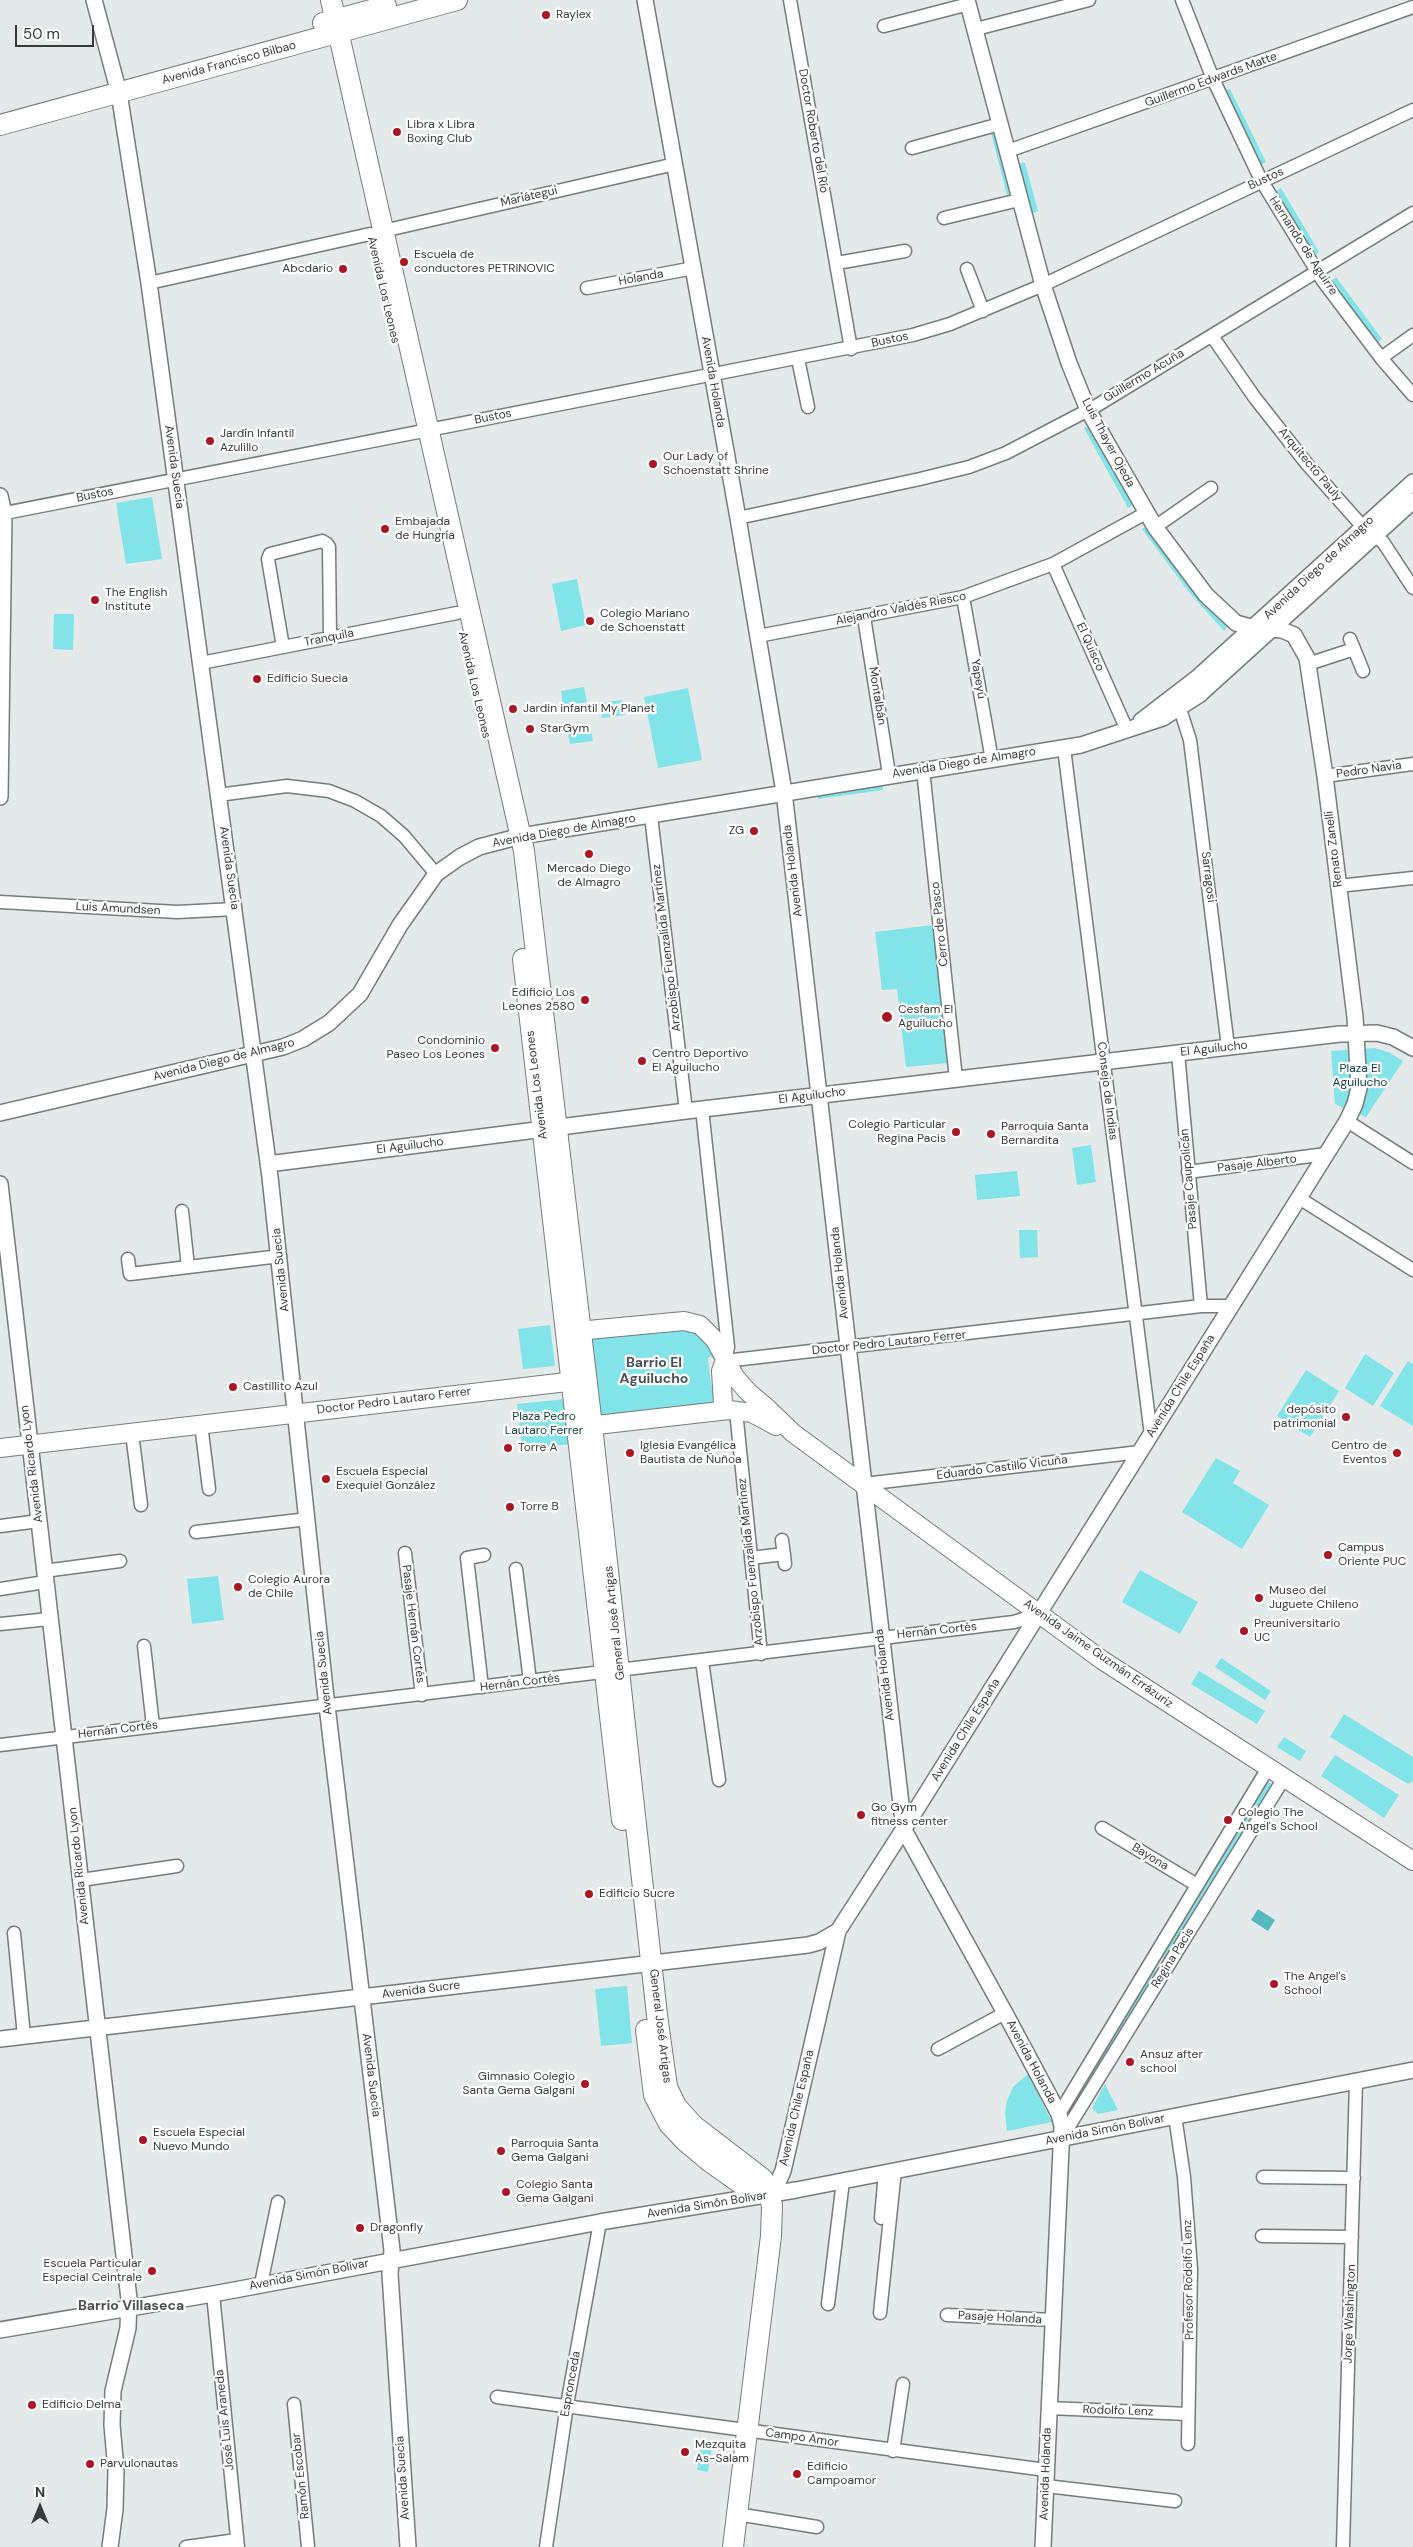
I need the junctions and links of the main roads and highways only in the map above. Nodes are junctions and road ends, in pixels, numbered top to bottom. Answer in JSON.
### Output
{"nodes":[{"id":1,"x":317,"y":0,"type":"edge"},
{"id":2,"x":331,"y":0,"type":"edge"},
{"id":3,"x":408,"y":0,"type":"edge"},
{"id":4,"x":457,"y":0,"type":"edge"},
{"id":5,"x":330,"y":28,"type":"junction"},
{"id":6,"x":117,"y":87,"type":"junction"},
{"id":7,"x":0,"y":112,"type":"edge"},
{"id":8,"x":0,"y":125,"type":"edge"},
{"id":9,"x":421,"y":431,"type":"junction"},
{"id":10,"x":515,"y":838,"type":"junction"},
{"id":11,"x":574,"y":1331,"type":"junction"},
{"id":12,"x":724,"y":1362,"type":"junction"},
{"id":13,"x":579,"y":1380,"type":"junction"},
{"id":14,"x":728,"y":1411,"type":"junction"},
{"id":15,"x":585,"y":1426,"type":"junction"},
{"id":16,"x":793,"y":1434,"type":"junction"},
{"id":17,"x":0,"y":1448,"type":"edge"},
{"id":18,"x":1413,"y":1861,"type":"edge"},
{"id":19,"x":732,"y":2547,"type":"edge"}],
"edges":[{"from":1,"to":5,"type":"main road","name":"Avenida Los Leones"},
{"from":2,"to":5,"type":"main road","name":"Avenida Los Leones"},
{"from":3,"to":5,"type":"main road","name":"Avenida Francisco Bilbao"},
{"from":4,"to":5,"type":"main road","name":"Avenida Francisco Bilbao"},
{"from":5,"to":6,"type":"main road","name":"Avenida Francisco Bilbao"},
{"from":5,"to":9,"type":"main road","name":"Avenida Los Leones"},
{"from":6,"to":7,"type":"main road","name":"Avenida Francisco Bilbao"},
{"from":6,"to":8,"type":"main road","name":"Avenida Francisco Bilbao"},
{"from":9,"to":10,"type":"main road","name":"Avenida Los Leones"},
{"from":9,"to":10,"type":"main road","name":"Avenida Los Leones"},
{"from":10,"to":11,"type":"main road","name":"Avenida Los Leones"},
{"from":11,"to":12,"type":"main road"},
{"from":11,"to":13,"type":"main road","name":"General José Artigas"},
{"from":12,"to":14,"type":"main road"},
{"from":12,"to":16,"type":"main road","name":"Avenida Jaime Guzmán Errázuriz"},
{"from":13,"to":15,"type":"main road","name":"General José Artigas"},
{"from":13,"to":17,"type":"main road","name":"Doctor Pedro Lautaro Ferrer"},
{"from":14,"to":15,"type":"main road"},
{"from":14,"to":16,"type":"main road","name":"Avenida Jaime Guzmán Errázuriz"},
{"from":15,"to":19,"type":"main road","name":"General José Artigas"},
{"from":16,"to":18,"type":"main road","name":"Avenida Jaime Guzmán Errázuriz"}]}
